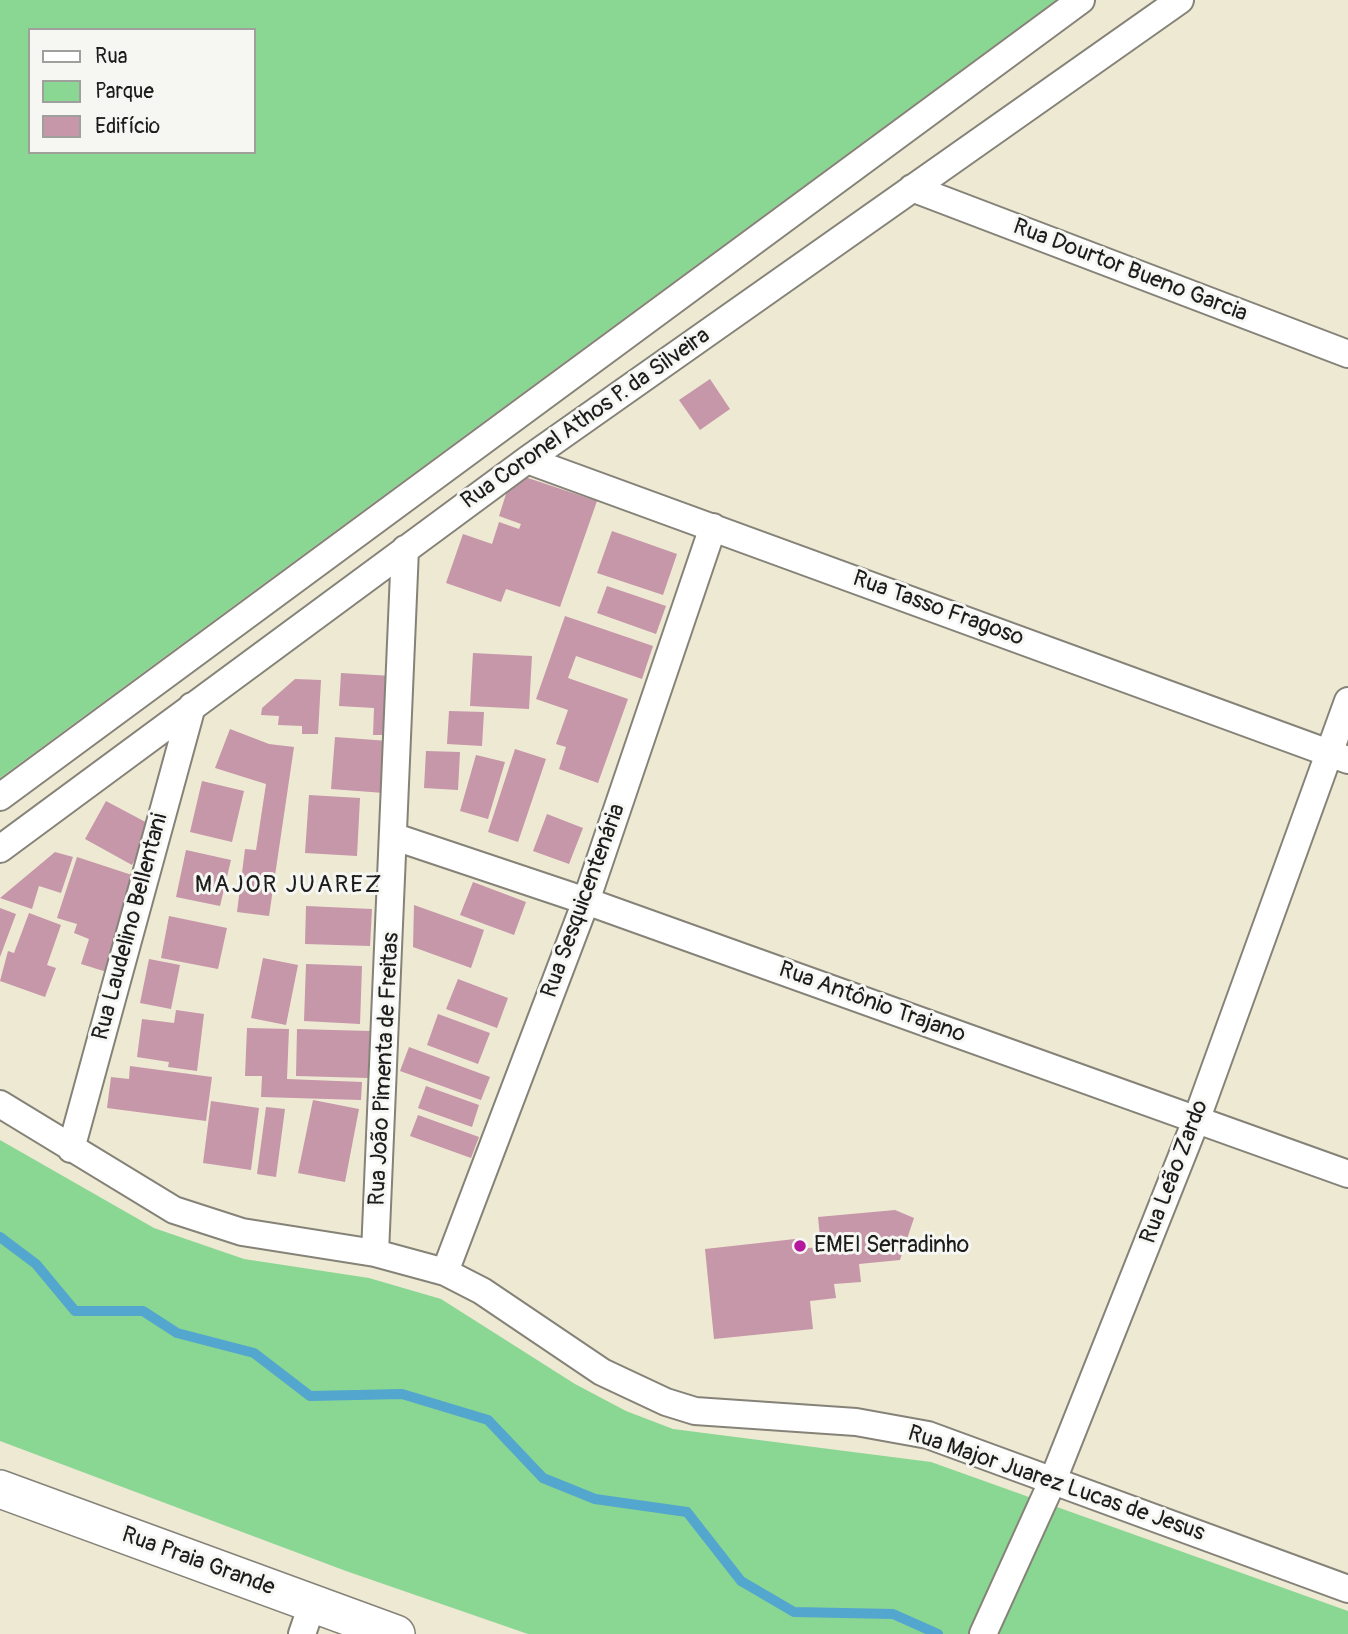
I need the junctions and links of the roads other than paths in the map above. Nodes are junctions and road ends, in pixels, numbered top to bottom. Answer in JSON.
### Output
{"nodes":[{"id":1,"x":1080,"y":0,"type":"edge"},
{"id":2,"x":1180,"y":0,"type":"edge"},
{"id":3,"x":912,"y":188,"type":"junction"},
{"id":4,"x":1348,"y":354,"type":"edge"},
{"id":5,"x":527,"y":460,"type":"junction"},
{"id":6,"x":713,"y":527,"type":"junction"},
{"id":7,"x":405,"y":549,"type":"junction"},
{"id":8,"x":1348,"y":701,"type":"edge"},
{"id":9,"x":192,"y":706,"type":"junction"},
{"id":10,"x":1338,"y":757,"type":"edge"},
{"id":11,"x":0,"y":797,"type":"edge"},
{"id":12,"x":395,"y":837,"type":"junction"},
{"id":13,"x":0,"y":849,"type":"edge"},
{"id":14,"x":586,"y":901,"type":"junction"},
{"id":15,"x":0,"y":1104,"type":"edge"},
{"id":16,"x":1197,"y":1118,"type":"junction"},
{"id":17,"x":71,"y":1149,"type":"junction"},
{"id":18,"x":1348,"y":1174,"type":"edge"},
{"id":19,"x":375,"y":1253,"type":"junction"},
{"id":20,"x":445,"y":1272,"type":"junction"},
{"id":21,"x":1053,"y":1480,"type":"junction"},
{"id":22,"x":0,"y":1489,"type":"edge"},
{"id":23,"x":1348,"y":1589,"type":"edge"},
{"id":24,"x":307,"y":1619,"type":"edge"},
{"id":25,"x":986,"y":1627,"type":"edge"},
{"id":26,"x":396,"y":1634,"type":"edge"}],
"edges":[{"from":1,"to":11,"type":"street"},
{"from":2,"to":3,"type":"street","name":"Rua Coronel Athos P. da Silveira"},
{"from":3,"to":4,"type":"street","name":"Rua Dourtor Bueno Garcia"},
{"from":3,"to":5,"type":"street","name":"Rua Coronel Athos P. da Silveira"},
{"from":5,"to":6,"type":"street","name":"Rua Tasso Fragoso"},
{"from":5,"to":7,"type":"street","name":"Rua Coronel Athos P. da Silveira"},
{"from":6,"to":10,"type":"street","name":"Rua Tasso Fragoso"},
{"from":6,"to":14,"type":"street","name":"Rua Sesquicentenária"},
{"from":7,"to":9,"type":"street","name":"Rua Coronel Athos P. da Silveira"},
{"from":7,"to":12,"type":"street","name":"Rua João Pimenta de Freitas"},
{"from":8,"to":10,"type":"street","name":"Rua Leão Zardo"},
{"from":9,"to":13,"type":"street","name":"Rua Coronel Athos P. da Silveira"},
{"from":9,"to":17,"type":"street","name":"Rua Laudelino Bellentani"},
{"from":10,"to":16,"type":"street","name":"Rua Leão Zardo"},
{"from":12,"to":14,"type":"street","name":"Rua Antônio Trajano"},
{"from":12,"to":19,"type":"street","name":"Rua João Pimenta de Freitas"},
{"from":14,"to":16,"type":"street","name":"Rua Antônio Trajano"},
{"from":14,"to":20,"type":"street","name":"Rua Sesquicentenária"},
{"from":15,"to":17,"type":"street","name":"Rua Major Juarez Lucas de Jesus"},
{"from":16,"to":18,"type":"street","name":"Rua Antônio Trajano"},
{"from":16,"to":21,"type":"street","name":"Rua Leão Zardo"},
{"from":17,"to":19,"type":"street","name":"Rua Major Juarez Lucas de Jesus"},
{"from":19,"to":20,"type":"street","name":"Rua Major Juarez Lucas de Jesus"},
{"from":20,"to":21,"type":"street","name":"Rua Major Juarez Lucas de Jesus"},
{"from":21,"to":23,"type":"street","name":"Rua Major Juarez Lucas de Jesus"},
{"from":21,"to":25,"type":"street","name":"Rua Leão Zardo"},
{"from":22,"to":24,"type":"street","name":"Rua Praia Grande"},
{"from":24,"to":26,"type":"street","name":"Rua Praia Grande"}]}
